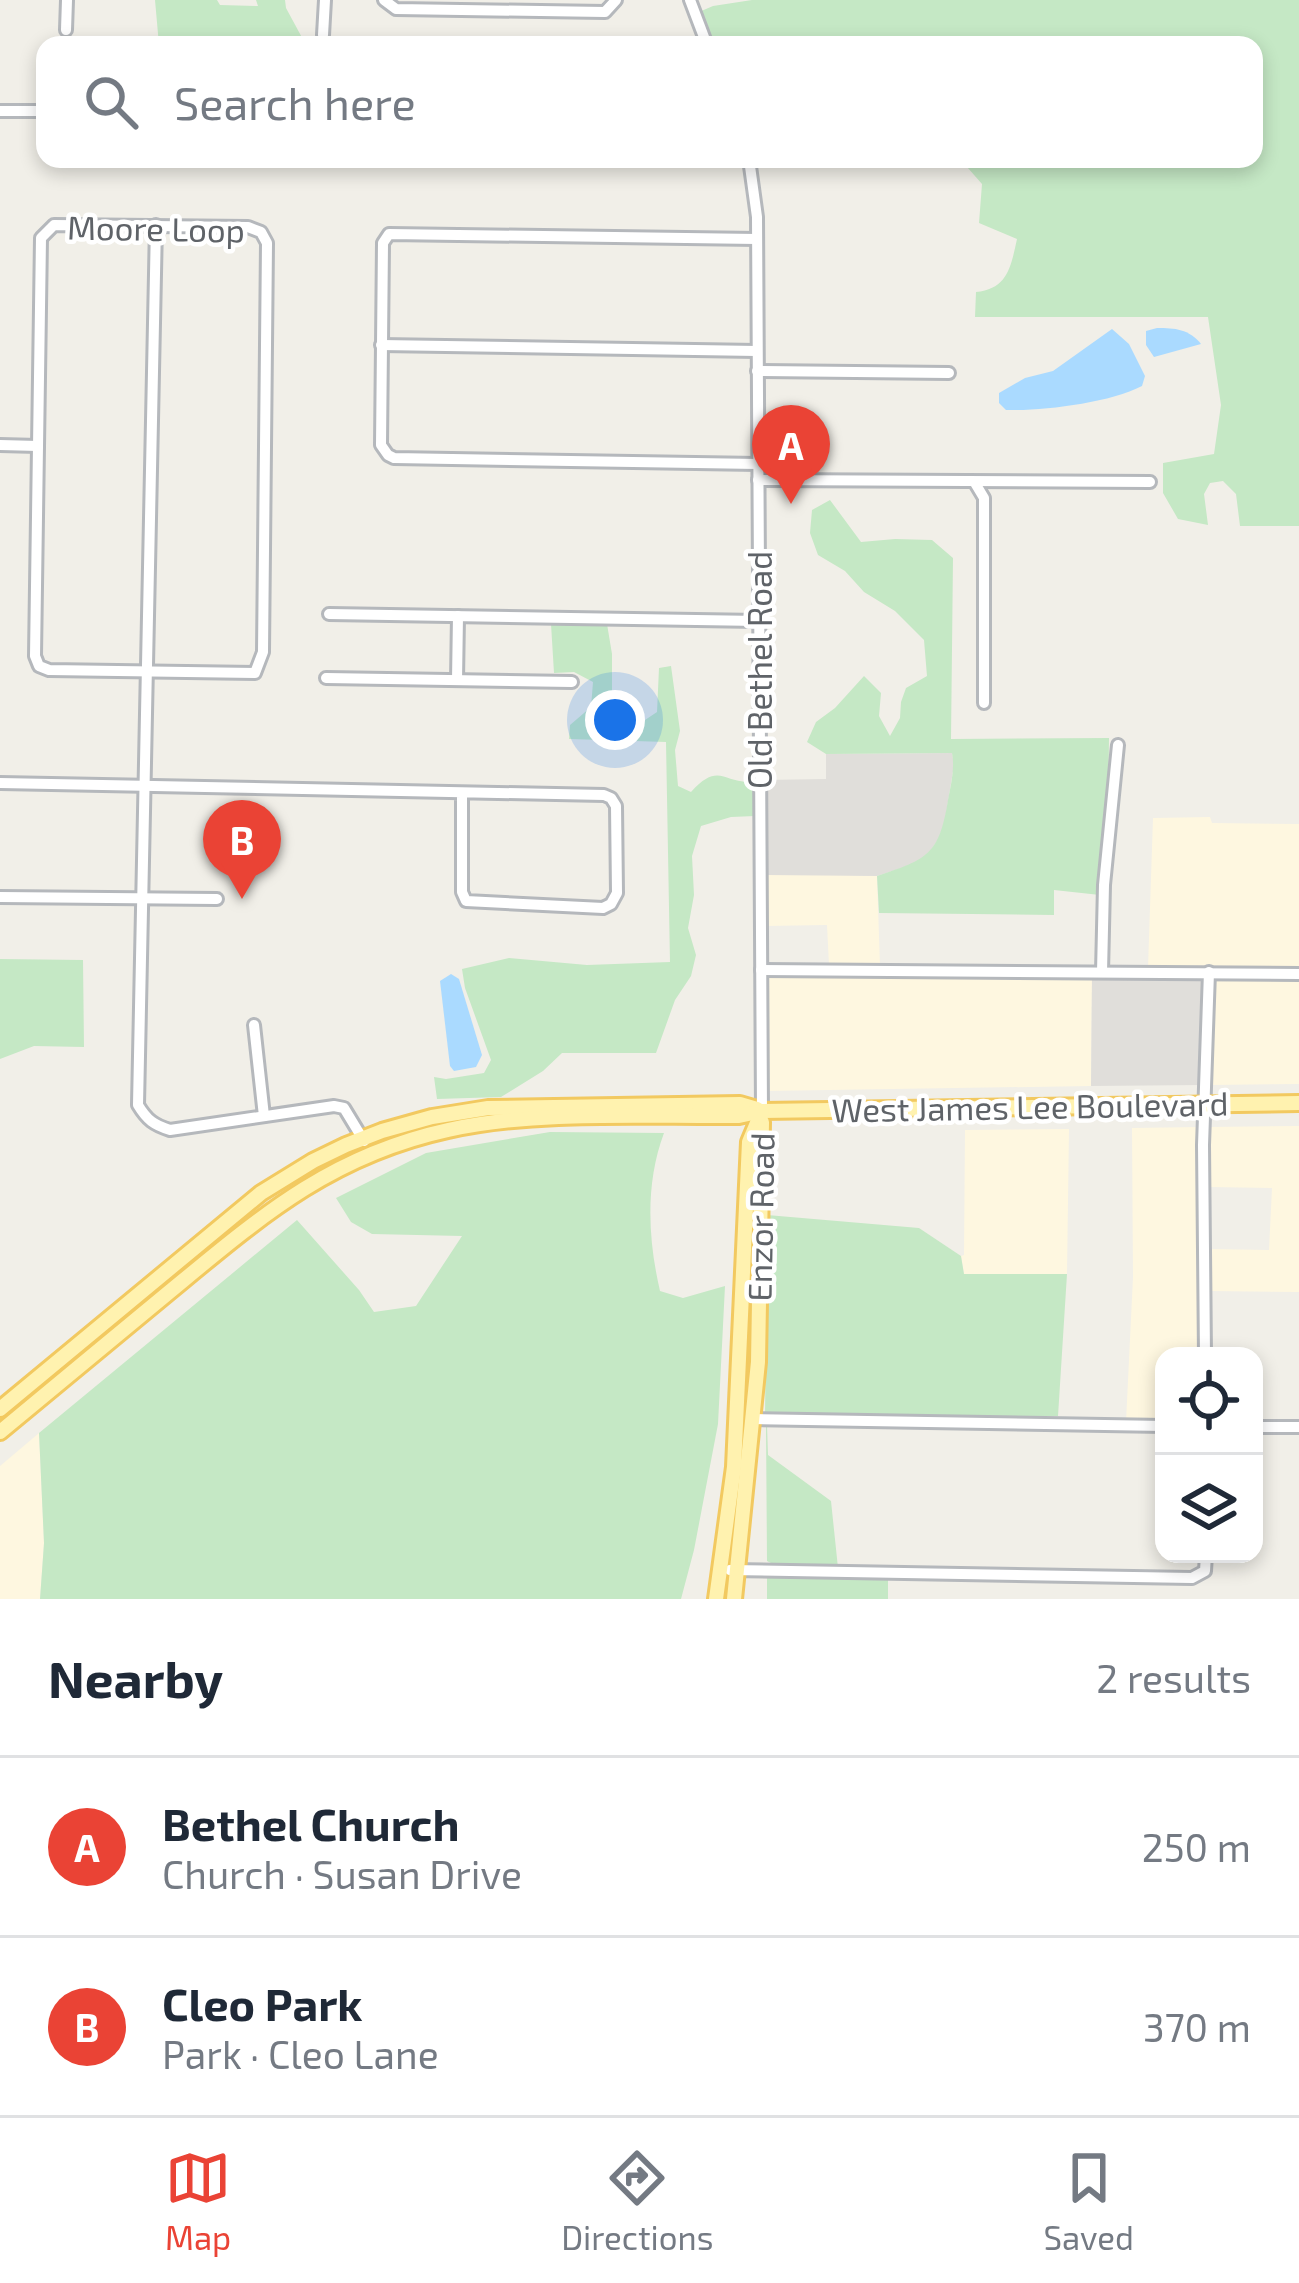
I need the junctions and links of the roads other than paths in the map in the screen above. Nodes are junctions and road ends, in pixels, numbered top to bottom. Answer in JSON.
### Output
{"nodes":[{"id":1,"x":67,"y":0,"type":"edge"},
{"id":2,"x":325,"y":0,"type":"edge"},
{"id":3,"x":384,"y":0,"type":"edge"},
{"id":4,"x":616,"y":0,"type":"edge"},
{"id":5,"x":690,"y":0,"type":"edge"},
{"id":6,"x":66,"y":30,"type":"dead end"},
{"id":7,"x":323,"y":35,"type":"dead end"},
{"id":8,"x":704,"y":36,"type":"edge"},
{"id":9,"x":0,"y":111,"type":"edge"},
{"id":10,"x":36,"y":112,"type":"edge"},
{"id":11,"x":750,"y":168,"type":"edge"},
{"id":12,"x":157,"y":225,"type":"junction"},
{"id":13,"x":757,"y":239,"type":"junction"},
{"id":14,"x":381,"y":345,"type":"junction"},
{"id":15,"x":757,"y":351,"type":"junction"},
{"id":16,"x":757,"y":370,"type":"junction"},
{"id":17,"x":949,"y":373,"type":"dead end"},
{"id":18,"x":0,"y":445,"type":"edge"},
{"id":19,"x":38,"y":446,"type":"junction"},
{"id":20,"x":758,"y":464,"type":"junction"},
{"id":21,"x":758,"y":480,"type":"junction"},
{"id":22,"x":1150,"y":482,"type":"dead end"},
{"id":23,"x":975,"y":483,"type":"junction"},
{"id":24,"x":329,"y":614,"type":"dead end"},
{"id":25,"x":458,"y":616,"type":"junction"},
{"id":26,"x":759,"y":620,"type":"junction"},
{"id":27,"x":147,"y":672,"type":"junction"},
{"id":28,"x":326,"y":677,"type":"dead end"},
{"id":29,"x":458,"y":680,"type":"junction"},
{"id":30,"x":572,"y":682,"type":"dead end"},
{"id":31,"x":983,"y":703,"type":"dead end"},
{"id":32,"x":1118,"y":746,"type":"dead end"},
{"id":33,"x":0,"y":783,"type":"edge"},
{"id":34,"x":145,"y":787,"type":"junction"},
{"id":35,"x":462,"y":793,"type":"junction"},
{"id":36,"x":0,"y":897,"type":"edge"},
{"id":37,"x":217,"y":898,"type":"dead end"},
{"id":38,"x":142,"y":899,"type":"junction"},
{"id":39,"x":761,"y":970,"type":"junction"},
{"id":40,"x":1102,"y":972,"type":"junction"},
{"id":41,"x":1209,"y":972,"type":"junction"},
{"id":42,"x":1299,"y":974,"type":"edge"},
{"id":43,"x":254,"y":1025,"type":"dead end"},
{"id":44,"x":1299,"y":1103,"type":"edge"},
{"id":45,"x":1205,"y":1105,"type":"junction"},
{"id":46,"x":762,"y":1111,"type":"junction"},
{"id":47,"x":264,"y":1116,"type":"junction"},
{"id":48,"x":363,"y":1138,"type":"junction"},
{"id":49,"x":370,"y":1154,"type":"junction"},
{"id":50,"x":198,"y":1245,"type":"junction"},
{"id":51,"x":209,"y":1259,"type":"junction"},
{"id":52,"x":1204,"y":1347,"type":"edge"},
{"id":53,"x":0,"y":1408,"type":"edge"},
{"id":54,"x":754,"y":1419,"type":"junction"},
{"id":55,"x":1155,"y":1426,"type":"edge"},
{"id":56,"x":1263,"y":1427,"type":"edge"},
{"id":57,"x":1299,"y":1427,"type":"edge"},
{"id":58,"x":0,"y":1432,"type":"edge"},
{"id":59,"x":1206,"y":1563,"type":"edge"},
{"id":60,"x":720,"y":1570,"type":"junction"},
{"id":61,"x":738,"y":1570,"type":"junction"},
{"id":62,"x":716,"y":1599,"type":"edge"},
{"id":63,"x":734,"y":1599,"type":"edge"}],
"edges":[{"from":1,"to":6,"type":"street"},
{"from":2,"to":7,"type":"street"},
{"from":3,"to":4,"type":"street"},
{"from":5,"to":8,"type":"street"},
{"from":9,"to":10,"type":"street"},
{"from":11,"to":13,"type":"street","name":"Old Bethel Road"},
{"from":12,"to":19,"type":"street","name":"Moore Loop"},
{"from":12,"to":27,"type":"street"},
{"from":12,"to":27,"type":"street","name":"Moore Loop"},
{"from":13,"to":14,"type":"street"},
{"from":13,"to":15,"type":"street","name":"Old Bethel Road"},
{"from":14,"to":15,"type":"street"},
{"from":14,"to":20,"type":"street"},
{"from":15,"to":16,"type":"street","name":"Old Bethel Road"},
{"from":16,"to":17,"type":"street"},
{"from":16,"to":20,"type":"street","name":"Old Bethel Road"},
{"from":18,"to":19,"type":"street"},
{"from":19,"to":27,"type":"street","name":"Moore Loop"},
{"from":20,"to":21,"type":"street","name":"Old Bethel Road"},
{"from":21,"to":23,"type":"street"},
{"from":21,"to":26,"type":"street","name":"Old Bethel Road"},
{"from":22,"to":23,"type":"street"},
{"from":23,"to":31,"type":"street"},
{"from":24,"to":25,"type":"street"},
{"from":25,"to":26,"type":"street"},
{"from":25,"to":29,"type":"street"},
{"from":26,"to":39,"type":"street","name":"Old Bethel Road"},
{"from":27,"to":34,"type":"street"},
{"from":28,"to":29,"type":"street"},
{"from":29,"to":30,"type":"street"},
{"from":32,"to":40,"type":"street"},
{"from":33,"to":34,"type":"street"},
{"from":34,"to":35,"type":"street"},
{"from":34,"to":38,"type":"street"},
{"from":35,"to":35,"type":"street"},
{"from":36,"to":38,"type":"street"},
{"from":37,"to":38,"type":"street"},
{"from":38,"to":47,"type":"street"},
{"from":39,"to":40,"type":"street"},
{"from":39,"to":46,"type":"street","name":"Old Bethel Road"},
{"from":40,"to":41,"type":"street"},
{"from":41,"to":42,"type":"street"},
{"from":41,"to":45,"type":"street"},
{"from":43,"to":47,"type":"street"},
{"from":44,"to":45,"type":"main road","name":"West James Lee Boulevard"},
{"from":45,"to":46,"type":"main road","name":"West James Lee Boulevard"},
{"from":45,"to":52,"type":"street"},
{"from":46,"to":48,"type":"main road","name":"West James Lee Boulevard"},
{"from":46,"to":49,"type":"main road","name":"West James Lee Boulevard"},
{"from":46,"to":54,"type":"main road","name":"Enzor Road"},
{"from":46,"to":60,"type":"main road","name":"Enzor Road"},
{"from":47,"to":48,"type":"street"},
{"from":48,"to":49,"type":"street"},
{"from":48,"to":50,"type":"main road","name":"West James Lee Boulevard"},
{"from":49,"to":51,"type":"main road","name":"West James Lee Boulevard"},
{"from":50,"to":51,"type":"street"},
{"from":50,"to":53,"type":"main road","name":"West James Lee Boulevard"},
{"from":51,"to":58,"type":"main road","name":"West James Lee Boulevard"},
{"from":54,"to":55,"type":"street"},
{"from":54,"to":61,"type":"main road","name":"Enzor Road"},
{"from":56,"to":57,"type":"street"},
{"from":59,"to":61,"type":"street"},
{"from":60,"to":61,"type":"street"},
{"from":60,"to":62,"type":"main road","name":"Enzor Road"},
{"from":61,"to":63,"type":"main road","name":"Enzor Road"}]}
